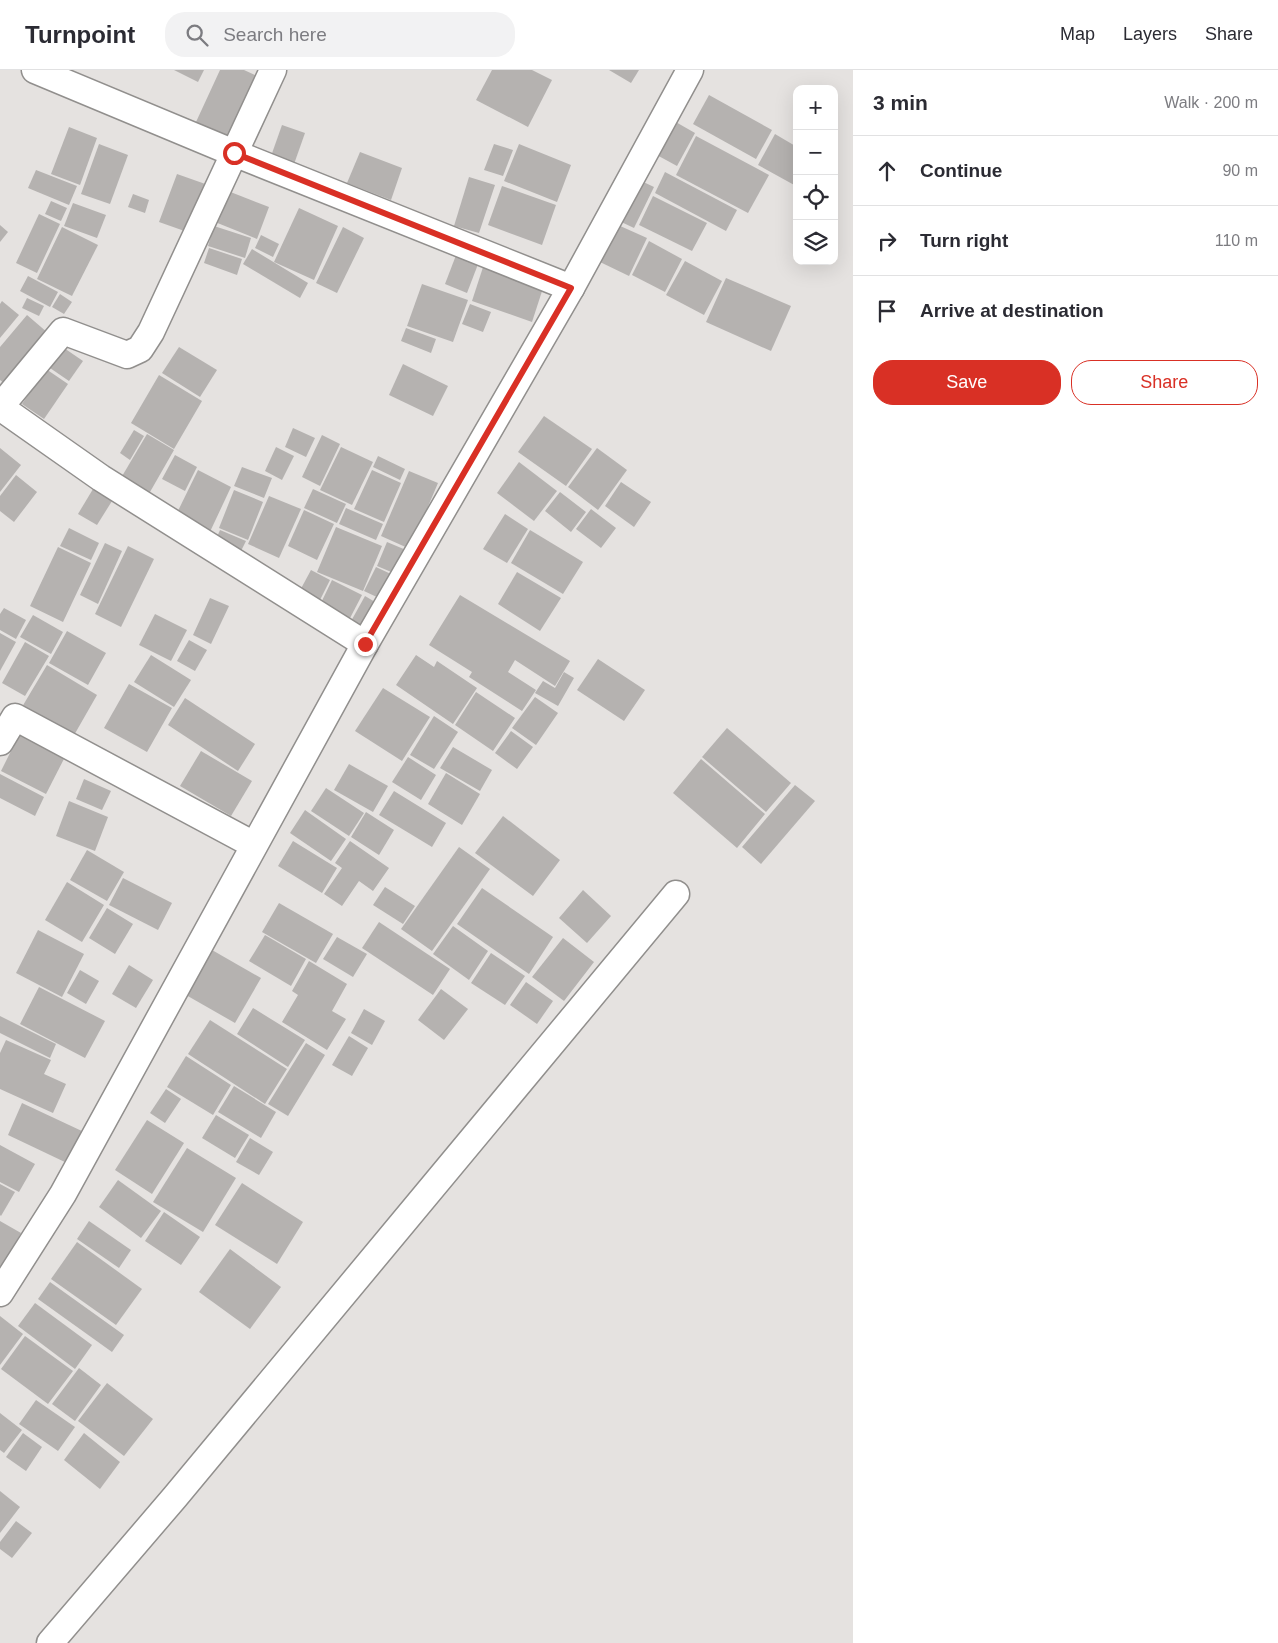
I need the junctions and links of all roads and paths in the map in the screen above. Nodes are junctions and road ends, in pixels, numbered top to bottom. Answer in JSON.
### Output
{"nodes":[{"id":1,"x":35,"y":70,"type":"edge"},
{"id":2,"x":273,"y":70,"type":"edge"},
{"id":3,"x":690,"y":70,"type":"edge"},
{"id":4,"x":234,"y":153,"type":"junction"},
{"id":5,"x":571,"y":288,"type":"junction"},
{"id":6,"x":0,"y":407,"type":"edge"},
{"id":7,"x":365,"y":644,"type":"junction"},
{"id":8,"x":8,"y":712,"type":"edge"},
{"id":9,"x":0,"y":742,"type":"edge"},
{"id":10,"x":254,"y":845,"type":"junction"},
{"id":11,"x":676,"y":894,"type":"dead end"},
{"id":12,"x":0,"y":1293,"type":"edge"},
{"id":13,"x":50,"y":1643,"type":"edge"}],
"edges":[{"from":1,"to":4,"type":"street"},
{"from":2,"to":4,"type":"street"},
{"from":3,"to":5,"type":"street"},
{"from":4,"to":5,"type":"street"},
{"from":4,"to":6,"type":"street"},
{"from":5,"to":7,"type":"street"},
{"from":6,"to":7,"type":"street"},
{"from":7,"to":10,"type":"street"},
{"from":8,"to":9,"type":"street"},
{"from":8,"to":10,"type":"street"},
{"from":10,"to":12,"type":"street"},
{"from":11,"to":13,"type":"street"}]}
